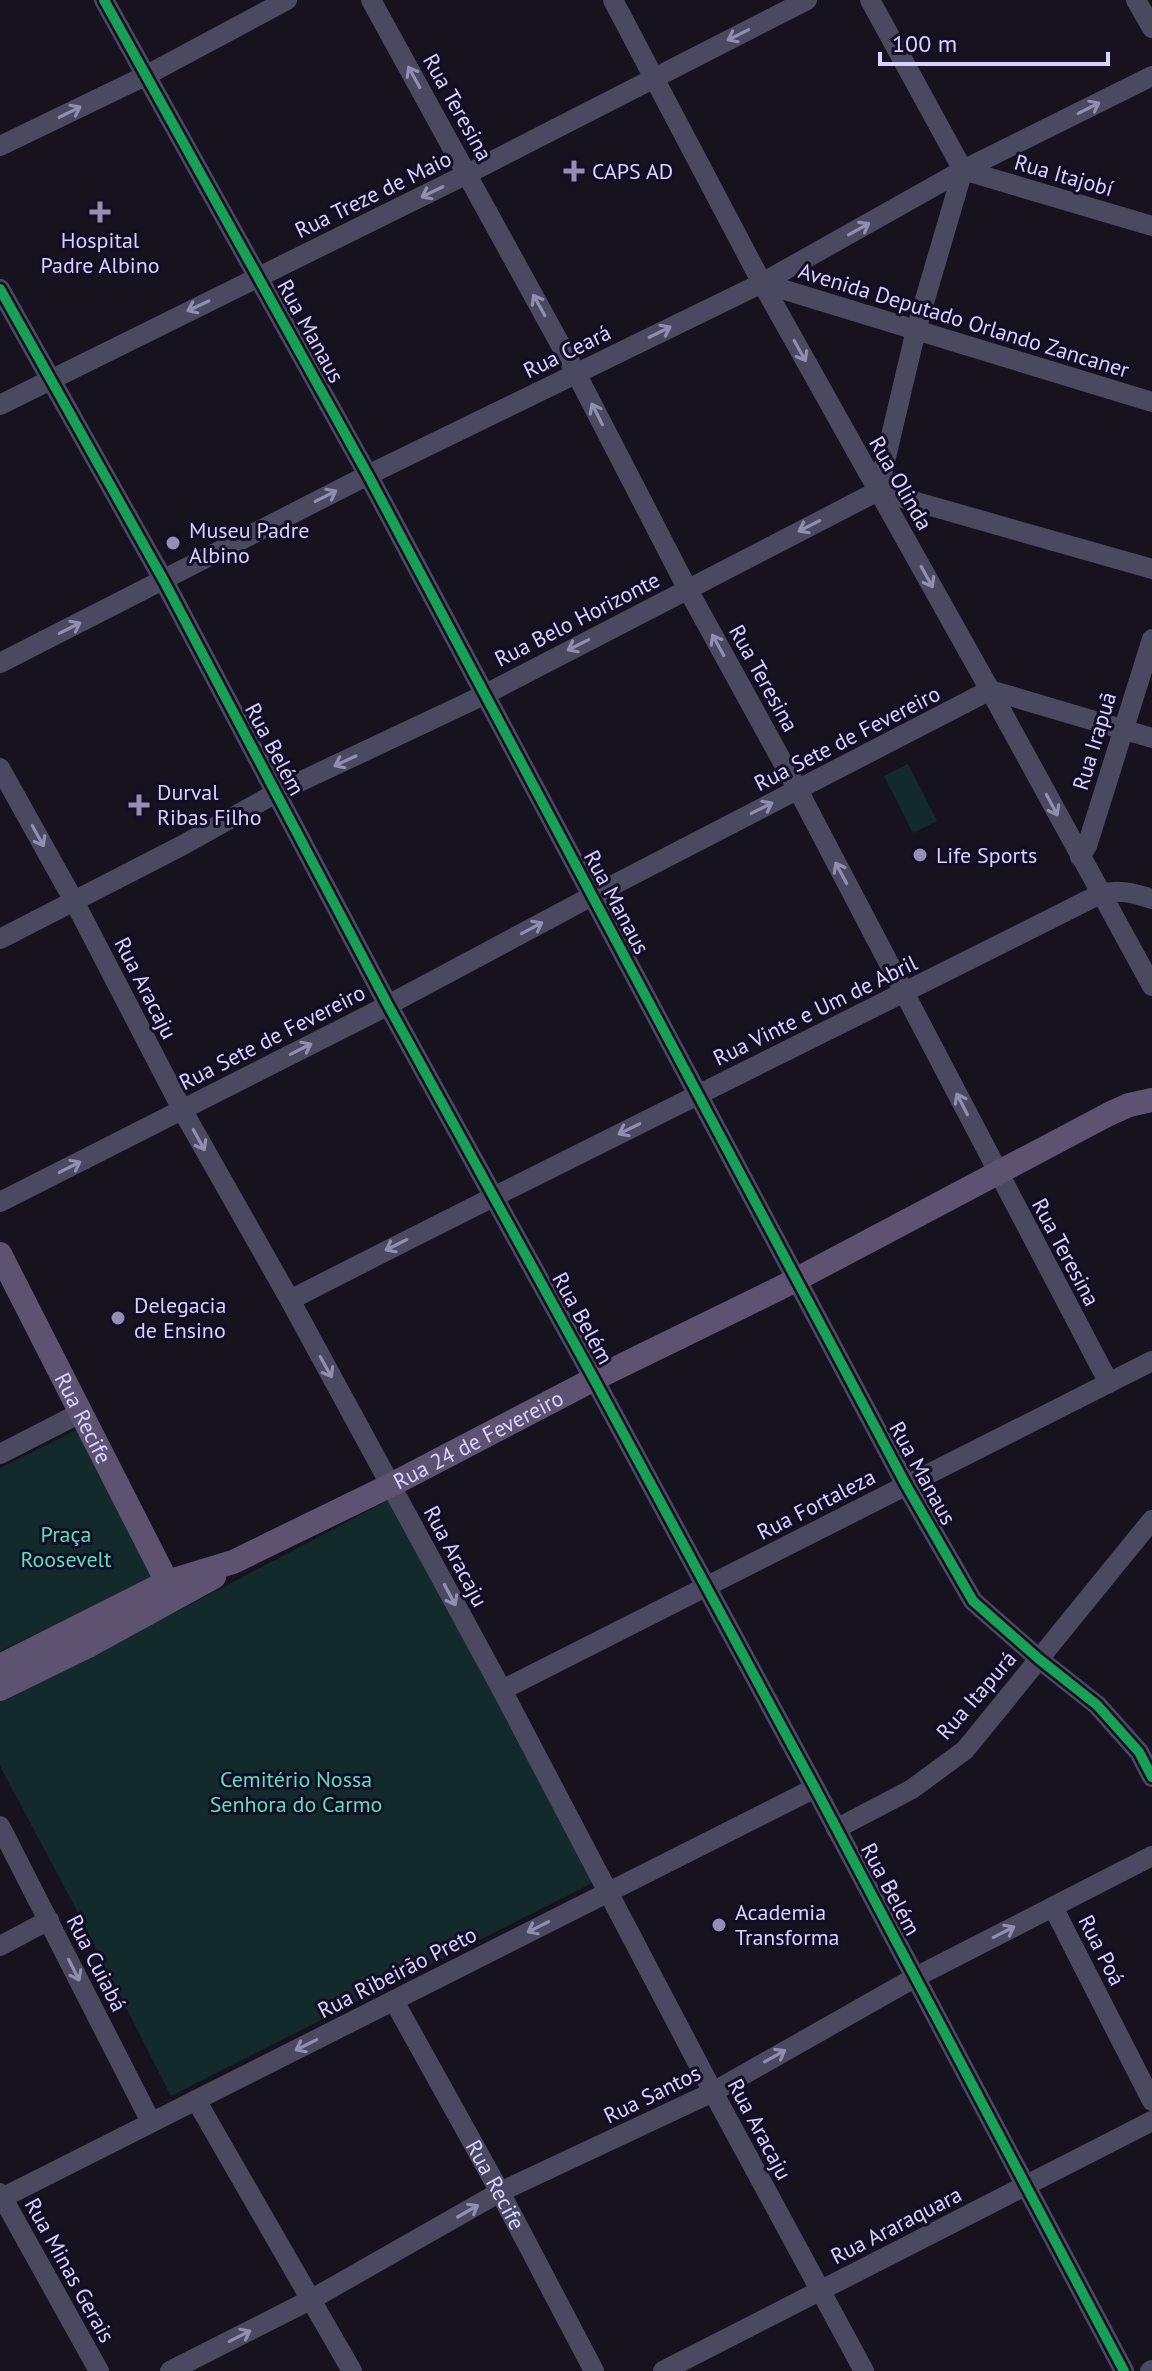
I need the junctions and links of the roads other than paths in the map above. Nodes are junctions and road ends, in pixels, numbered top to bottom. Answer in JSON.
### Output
{"nodes":[{"id":1,"x":104,"y":0,"type":"edge"},
{"id":2,"x":287,"y":0,"type":"edge"},
{"id":3,"x":371,"y":0,"type":"edge"},
{"id":4,"x":613,"y":0,"type":"edge"},
{"id":5,"x":807,"y":0,"type":"edge"},
{"id":6,"x":870,"y":0,"type":"edge"},
{"id":7,"x":1136,"y":0,"type":"edge"},
{"id":8,"x":1152,"y":28,"type":"edge"},
{"id":9,"x":145,"y":76,"type":"junction"},
{"id":10,"x":1152,"y":76,"type":"edge"},
{"id":11,"x":653,"y":78,"type":"junction"},
{"id":12,"x":0,"y":146,"type":"edge"},
{"id":13,"x":963,"y":170,"type":"junction"},
{"id":14,"x":467,"y":174,"type":"junction"},
{"id":15,"x":1152,"y":226,"type":"edge"},
{"id":16,"x":790,"y":266,"type":"junction"},
{"id":17,"x":258,"y":277,"type":"junction"},
{"id":18,"x":762,"y":283,"type":"junction"},
{"id":19,"x":0,"y":289,"type":"edge"},
{"id":20,"x":811,"y":297,"type":"junction"},
{"id":21,"x":916,"y":330,"type":"junction"},
{"id":22,"x":576,"y":373,"type":"junction"},
{"id":23,"x":50,"y":380,"type":"junction"},
{"id":24,"x":1152,"y":402,"type":"edge"},
{"id":25,"x":0,"y":405,"type":"edge"},
{"id":26,"x":368,"y":475,"type":"junction"},
{"id":27,"x":878,"y":491,"type":"junction"},
{"id":28,"x":1152,"y":569,"type":"edge"},
{"id":29,"x":164,"y":581,"type":"junction"},
{"id":30,"x":687,"y":588,"type":"junction"},
{"id":31,"x":1152,"y":639,"type":"edge"},
{"id":32,"x":0,"y":663,"type":"edge"},
{"id":33,"x":990,"y":690,"type":"junction"},
{"id":34,"x":484,"y":695,"type":"junction"},
{"id":35,"x":1123,"y":729,"type":"junction"},
{"id":36,"x":1152,"y":738,"type":"edge"},
{"id":37,"x":0,"y":768,"type":"edge"},
{"id":38,"x":798,"y":790,"type":"junction"},
{"id":39,"x":276,"y":793,"type":"junction"},
{"id":40,"x":1080,"y":857,"type":"junction"},
{"id":41,"x":1100,"y":894,"type":"junction"},
{"id":42,"x":592,"y":896,"type":"junction"},
{"id":43,"x":1152,"y":899,"type":"edge"},
{"id":44,"x":74,"y":901,"type":"junction"},
{"id":45,"x":0,"y":939,"type":"edge"},
{"id":46,"x":1152,"y":986,"type":"edge"},
{"id":47,"x":904,"y":993,"type":"junction"},
{"id":48,"x":388,"y":1005,"type":"junction"},
{"id":49,"x":699,"y":1095,"type":"junction"},
{"id":50,"x":1152,"y":1100,"type":"edge"},
{"id":51,"x":182,"y":1110,"type":"junction"},
{"id":52,"x":997,"y":1173,"type":"junction"},
{"id":53,"x":492,"y":1196,"type":"junction"},
{"id":54,"x":0,"y":1202,"type":"edge"},
{"id":55,"x":0,"y":1254,"type":"edge"},
{"id":56,"x":796,"y":1279,"type":"junction"},
{"id":57,"x":290,"y":1300,"type":"junction"},
{"id":58,"x":1151,"y":1364,"type":"edge"},
{"id":59,"x":594,"y":1379,"type":"junction"},
{"id":60,"x":1109,"y":1383,"type":"junction"},
{"id":61,"x":80,"y":1413,"type":"junction"},
{"id":62,"x":0,"y":1454,"type":"edge"},
{"id":63,"x":391,"y":1485,"type":"junction"},
{"id":64,"x":906,"y":1485,"type":"junction"},
{"id":65,"x":1152,"y":1520,"type":"edge"},
{"id":66,"x":233,"y":1562,"type":"junction"},
{"id":67,"x":167,"y":1582,"type":"junction"},
{"id":68,"x":705,"y":1587,"type":"junction"},
{"id":69,"x":88,"y":1646,"type":"junction"},
{"id":70,"x":1039,"y":1659,"type":"junction"},
{"id":71,"x":1,"y":1665,"type":"edge"},
{"id":72,"x":37,"y":1671,"type":"junction"},
{"id":73,"x":0,"y":1689,"type":"edge"},
{"id":74,"x":502,"y":1690,"type":"junction"},
{"id":75,"x":1152,"y":1777,"type":"edge"},
{"id":76,"x":815,"y":1788,"type":"junction"},
{"id":77,"x":0,"y":1826,"type":"edge"},
{"id":78,"x":836,"y":1829,"type":"junction"},
{"id":79,"x":1152,"y":1856,"type":"edge"},
{"id":80,"x":607,"y":1892,"type":"junction"},
{"id":81,"x":1053,"y":1907,"type":"junction"},
{"id":82,"x":49,"y":1920,"type":"junction"},
{"id":83,"x":0,"y":1946,"type":"edge"},
{"id":84,"x":914,"y":1978,"type":"junction"},
{"id":85,"x":394,"y":2001,"type":"junction"},
{"id":86,"x":713,"y":2092,"type":"junction"},
{"id":87,"x":196,"y":2100,"type":"junction"},
{"id":88,"x":1152,"y":2101,"type":"edge"},
{"id":89,"x":1152,"y":2121,"type":"edge"},
{"id":90,"x":151,"y":2122,"type":"junction"},
{"id":91,"x":1025,"y":2185,"type":"junction"},
{"id":92,"x":500,"y":2192,"type":"junction"},
{"id":93,"x":1,"y":2196,"type":"edge"},
{"id":94,"x":820,"y":2291,"type":"junction"},
{"id":95,"x":312,"y":2299,"type":"junction"},
{"id":96,"x":99,"y":2371,"type":"edge"},
{"id":97,"x":170,"y":2371,"type":"edge"},
{"id":98,"x":352,"y":2371,"type":"edge"},
{"id":99,"x":594,"y":2371,"type":"edge"},
{"id":100,"x":663,"y":2371,"type":"edge"},
{"id":101,"x":864,"y":2371,"type":"edge"},
{"id":102,"x":1124,"y":2371,"type":"edge"}],
"edges":[{"from":1,"to":9,"type":"street","name":"Rua Manaus"},
{"from":2,"to":9,"type":"street"},
{"from":14,"to":3,"type":"street","name":"Rua Teresina","one_way":true},
{"from":4,"to":11,"type":"street","name":"Rua Olinda"},
{"from":5,"to":11,"type":"street","name":"Rua Treze de Maio","one_way":true},
{"from":6,"to":13,"type":"street"},
{"from":7,"to":8,"type":"street"},
{"from":12,"to":9,"type":"street","one_way":true},
{"from":9,"to":17,"type":"street","name":"Rua Manaus"},
{"from":13,"to":10,"type":"street","name":"Rua Ceará","one_way":true},
{"from":11,"to":14,"type":"street","name":"Rua Treze de Maio"},
{"from":11,"to":18,"type":"street","name":"Rua Olinda"},
{"from":13,"to":15,"type":"street","name":"Rua Itajobí"},
{"from":16,"to":13,"type":"street","name":"Rua Ceará","one_way":true},
{"from":13,"to":21,"type":"street"},
{"from":14,"to":17,"type":"street","name":"Rua Treze de Maio","one_way":true},
{"from":22,"to":14,"type":"street","name":"Rua Teresina","one_way":true},
{"from":16,"to":18,"type":"street","name":"Rua Ceará"},
{"from":16,"to":20,"type":"street"},
{"from":17,"to":23,"type":"street","name":"Rua Treze de Maio","one_way":true},
{"from":17,"to":26,"type":"street","name":"Rua Manaus"},
{"from":18,"to":20,"type":"street","name":"Avenida Deputado Orlando Zancaner"},
{"from":22,"to":18,"type":"street","name":"Rua Ceará","one_way":true},
{"from":18,"to":27,"type":"street","name":"Rua Olinda","one_way":true},
{"from":19,"to":23,"type":"street","name":"Rua Belém"},
{"from":20,"to":21,"type":"street","name":"Avenida Deputado Orlando Zancaner"},
{"from":21,"to":24,"type":"street","name":"Avenida Deputado Orlando Zancaner"},
{"from":21,"to":27,"type":"street"},
{"from":22,"to":26,"type":"street","name":"Rua Ceará"},
{"from":30,"to":22,"type":"street","name":"Rua Teresina","one_way":true},
{"from":23,"to":25,"type":"street","name":"Rua Treze de Maio"},
{"from":23,"to":29,"type":"street","name":"Rua Belém"},
{"from":29,"to":26,"type":"street","name":"Rua Ceará","one_way":true},
{"from":26,"to":34,"type":"street","name":"Rua Manaus"},
{"from":27,"to":28,"type":"street"},
{"from":27,"to":30,"type":"street","name":"Rua Belo Horizonte","one_way":true},
{"from":27,"to":33,"type":"street","name":"Rua Olinda","one_way":true},
{"from":32,"to":29,"type":"street","name":"Rua Ceará","one_way":true},
{"from":29,"to":39,"type":"street","name":"Rua Belém"},
{"from":30,"to":34,"type":"street","name":"Rua Belo Horizonte","one_way":true},
{"from":38,"to":30,"type":"street","name":"Rua Teresina","one_way":true},
{"from":31,"to":35,"type":"street","name":"Rua Irapuã"},
{"from":33,"to":35,"type":"street"},
{"from":33,"to":38,"type":"street","name":"Rua Sete de Fevereiro"},
{"from":33,"to":40,"type":"street","name":"Rua Olinda","one_way":true},
{"from":34,"to":39,"type":"street","name":"Rua Belo Horizonte","one_way":true},
{"from":34,"to":42,"type":"street","name":"Rua Manaus"},
{"from":35,"to":36,"type":"street"},
{"from":35,"to":40,"type":"street","name":"Rua Irapuã"},
{"from":37,"to":44,"type":"street","name":"Rua Aracaju","one_way":true},
{"from":42,"to":38,"type":"street","name":"Rua Sete de Fevereiro","one_way":true},
{"from":47,"to":38,"type":"street","name":"Rua Teresina","one_way":true},
{"from":39,"to":44,"type":"street","name":"Rua Belo Horizonte"},
{"from":39,"to":48,"type":"street","name":"Rua Belém"},
{"from":40,"to":41,"type":"street","name":"Rua Olinda"},
{"from":41,"to":43,"type":"street","name":"Rua Vinte e Um de Abril"},
{"from":41,"to":46,"type":"street","name":"Rua Olinda"},
{"from":41,"to":47,"type":"street","name":"Rua Vinte e Um de Abril"},
{"from":48,"to":42,"type":"street","name":"Rua Sete de Fevereiro","one_way":true},
{"from":42,"to":49,"type":"street","name":"Rua Manaus"},
{"from":44,"to":45,"type":"street","name":"Rua Belo Horizonte"},
{"from":44,"to":51,"type":"street","name":"Rua Aracaju"},
{"from":47,"to":49,"type":"street","name":"Rua Vinte e Um de Abril"},
{"from":52,"to":47,"type":"street","name":"Rua Teresina","one_way":true},
{"from":51,"to":48,"type":"street","name":"Rua Sete de Fevereiro","one_way":true},
{"from":48,"to":53,"type":"street","name":"Rua Belém"},
{"from":49,"to":53,"type":"street","name":"Rua Vinte e Um de Abril","one_way":true},
{"from":49,"to":56,"type":"street","name":"Rua Manaus"},
{"from":50,"to":52,"type":"main road","name":"Rua 24 de Fevereiro"},
{"from":54,"to":51,"type":"street","name":"Rua Sete de Fevereiro","one_way":true},
{"from":51,"to":57,"type":"street","name":"Rua Aracaju","one_way":true},
{"from":52,"to":56,"type":"main road","name":"Rua 24 de Fevereiro"},
{"from":52,"to":60,"type":"street","name":"Rua Teresina"},
{"from":53,"to":57,"type":"street","name":"Rua Vinte e Um de Abril","one_way":true},
{"from":53,"to":59,"type":"street","name":"Rua Belém"},
{"from":55,"to":61,"type":"main road","name":"Rua Recife"},
{"from":56,"to":59,"type":"main road","name":"Rua 24 de Fevereiro"},
{"from":56,"to":64,"type":"street","name":"Rua Manaus"},
{"from":57,"to":63,"type":"street","name":"Rua Aracaju","one_way":true},
{"from":58,"to":60,"type":"street","name":"Rua Fortaleza"},
{"from":59,"to":63,"type":"main road","name":"Rua 24 de Fevereiro"},
{"from":59,"to":68,"type":"street","name":"Rua Belém"},
{"from":60,"to":64,"type":"street","name":"Rua Fortaleza"},
{"from":61,"to":62,"type":"street"},
{"from":61,"to":67,"type":"main road","name":"Rua Recife"},
{"from":63,"to":66,"type":"main road","name":"Rua 24 de Fevereiro"},
{"from":63,"to":74,"type":"street","name":"Rua Aracaju","one_way":true},
{"from":64,"to":68,"type":"street","name":"Rua Fortaleza"},
{"from":64,"to":70,"type":"street","name":"Rua Manaus"},
{"from":65,"to":70,"type":"street","name":"Rua Itapurá"},
{"from":66,"to":67,"type":"main road","name":"Rua 24 de Fevereiro"},
{"from":66,"to":69,"type":"main road","name":"Rua 24 de Fevereiro"},
{"from":67,"to":69,"type":"main road"},
{"from":67,"to":71,"type":"main road","name":"Rua 24 de Fevereiro"},
{"from":68,"to":74,"type":"street","name":"Rua Fortaleza"},
{"from":68,"to":76,"type":"street","name":"Rua Belém"},
{"from":69,"to":72,"type":"main road","name":"Rua 24 de Fevereiro"},
{"from":70,"to":75,"type":"street","name":"Rua Manaus"},
{"from":70,"to":78,"type":"street","name":"Rua Itapurá"},
{"from":71,"to":72,"type":"main road"},
{"from":72,"to":73,"type":"main road","name":"Rua 24 de Fevereiro"},
{"from":74,"to":80,"type":"street","name":"Rua Aracaju"},
{"from":76,"to":78,"type":"street","name":"Rua Belém"},
{"from":76,"to":80,"type":"street","name":"Rua Ribeirão Preto"},
{"from":77,"to":82,"type":"street","name":"Rua Cuiabá"},
{"from":78,"to":84,"type":"street","name":"Rua Belém"},
{"from":79,"to":81,"type":"street","name":"Rua Santos"},
{"from":80,"to":85,"type":"street","name":"Rua Ribeirão Preto","one_way":true},
{"from":80,"to":86,"type":"street","name":"Rua Aracaju"},
{"from":84,"to":81,"type":"street","name":"Rua Santos","one_way":true},
{"from":81,"to":88,"type":"street","name":"Rua Poá"},
{"from":82,"to":83,"type":"street"},
{"from":82,"to":90,"type":"street","name":"Rua Cuiabá","one_way":true},
{"from":86,"to":84,"type":"street","name":"Rua Santos","one_way":true},
{"from":84,"to":91,"type":"street","name":"Rua Belém"},
{"from":85,"to":87,"type":"street","name":"Rua Ribeirão Preto","one_way":true},
{"from":85,"to":92,"type":"street","name":"Rua Recife"},
{"from":86,"to":92,"type":"street","name":"Rua Santos"},
{"from":86,"to":94,"type":"street","name":"Rua Aracaju"},
{"from":87,"to":90,"type":"street","name":"Rua Ribeirão Preto"},
{"from":87,"to":95,"type":"street"},
{"from":89,"to":91,"type":"street","name":"Rua Araraquara"},
{"from":90,"to":93,"type":"street","name":"Rua Ribeirão Preto"},
{"from":91,"to":94,"type":"street","name":"Rua Araraquara"},
{"from":91,"to":102,"type":"street","name":"Rua Belém"},
{"from":95,"to":92,"type":"street","name":"Rua Santos","one_way":true},
{"from":92,"to":99,"type":"street","name":"Rua Recife"},
{"from":93,"to":96,"type":"street","name":"Rua Minas Gerais"},
{"from":94,"to":100,"type":"street","name":"Rua Araraquara"},
{"from":94,"to":101,"type":"street","name":"Rua Aracaju"},
{"from":97,"to":95,"type":"street","name":"Rua Santos","one_way":true},
{"from":95,"to":98,"type":"street"}]}
